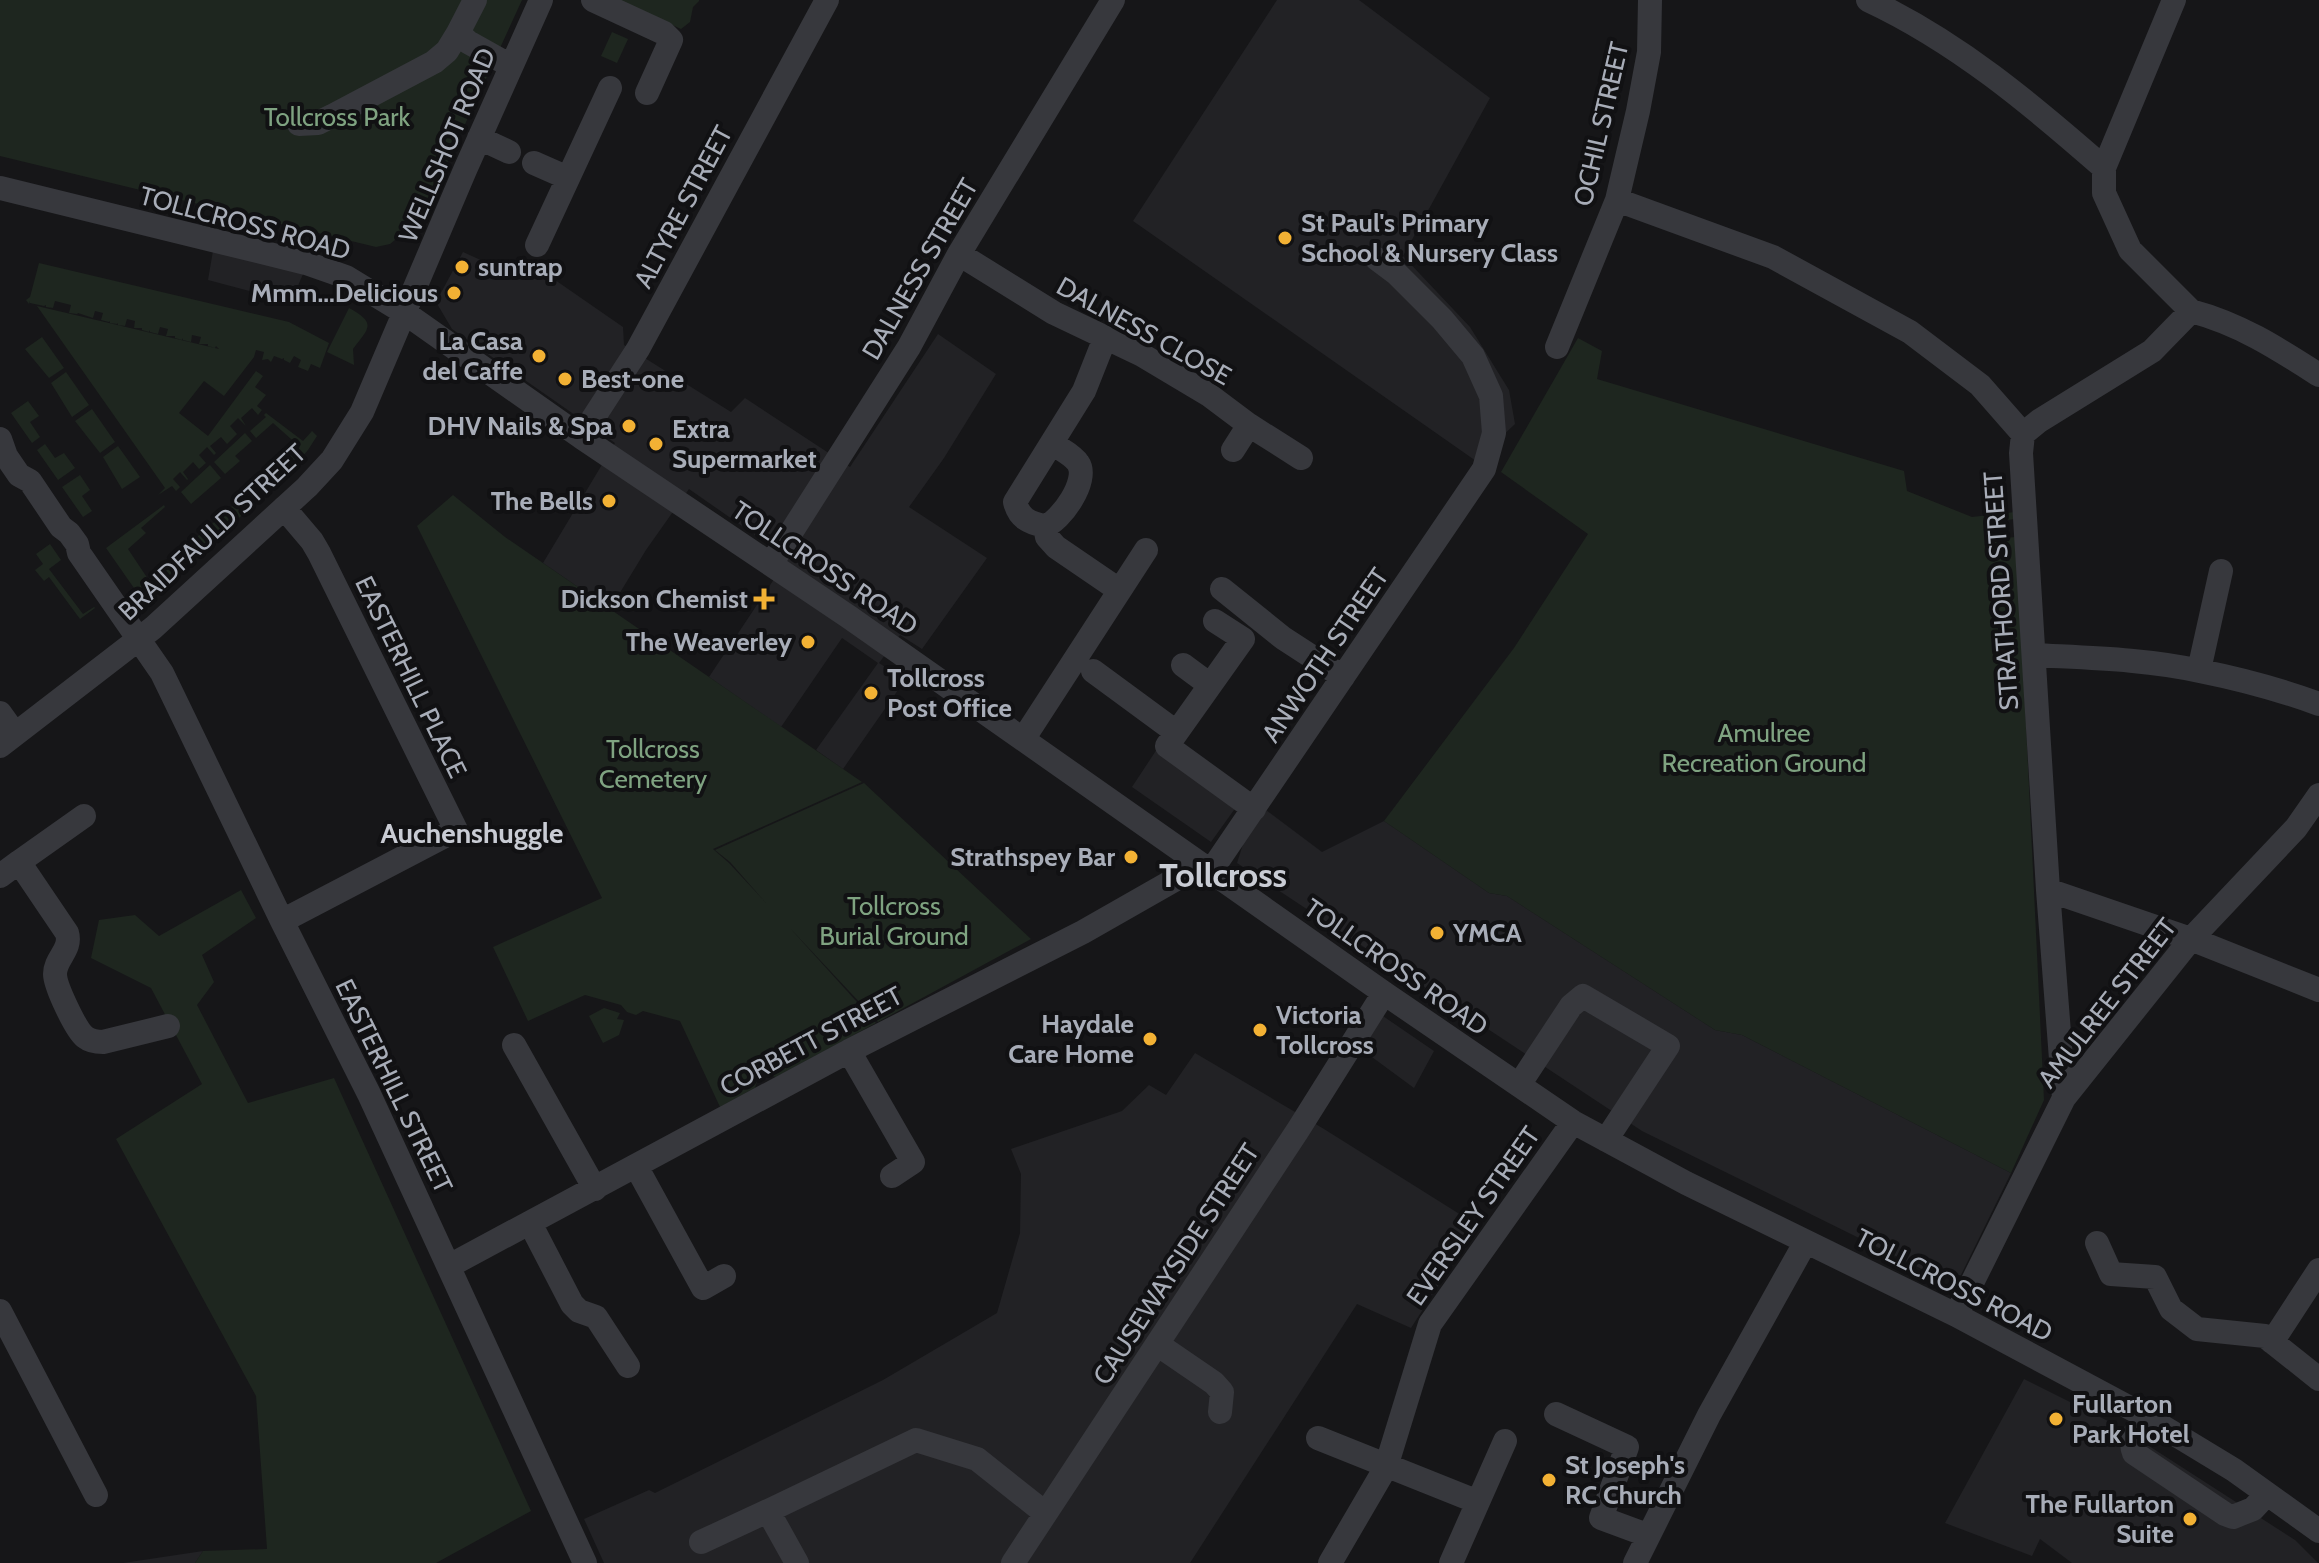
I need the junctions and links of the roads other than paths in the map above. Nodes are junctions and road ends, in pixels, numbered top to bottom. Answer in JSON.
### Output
{"nodes":[{"id":1,"x":475,"y":0,"type":"edge"},
{"id":2,"x":541,"y":0,"type":"edge"},
{"id":3,"x":593,"y":0,"type":"edge"},
{"id":4,"x":827,"y":0,"type":"edge"},
{"id":5,"x":1113,"y":0,"type":"edge"},
{"id":6,"x":1650,"y":0,"type":"edge"},
{"id":7,"x":1868,"y":0,"type":"edge"},
{"id":8,"x":2174,"y":0,"type":"edge"},
{"id":9,"x":458,"y":33,"type":"junction"},
{"id":10,"x":511,"y":66,"type":"junction"},
{"id":11,"x":610,"y":88,"type":"dead end"},
{"id":12,"x":647,"y":93,"type":"dead end"},
{"id":13,"x":299,"y":124,"type":"dead end"},
{"id":14,"x":479,"y":138,"type":"junction"},
{"id":15,"x":509,"y":152,"type":"dead end"},
{"id":16,"x":534,"y":163,"type":"dead end"},
{"id":17,"x":2104,"y":168,"type":"junction"},
{"id":18,"x":568,"y":178,"type":"junction"},
{"id":19,"x":0,"y":188,"type":"edge"},
{"id":20,"x":1617,"y":200,"type":"junction"},
{"id":21,"x":537,"y":245,"type":"dead end"},
{"id":22,"x":959,"y":254,"type":"junction"},
{"id":23,"x":1377,"y":259,"type":"dead end"},
{"id":24,"x":2191,"y":311,"type":"junction"},
{"id":25,"x":405,"y":313,"type":"junction"},
{"id":26,"x":1105,"y":338,"type":"junction"},
{"id":27,"x":1557,"y":347,"type":"dead end"},
{"id":28,"x":2319,"y":375,"type":"edge"},
{"id":29,"x":1249,"y":425,"type":"junction"},
{"id":30,"x":2023,"y":434,"type":"junction"},
{"id":31,"x":581,"y":437,"type":"junction"},
{"id":32,"x":0,"y":439,"type":"edge"},
{"id":33,"x":1052,"y":443,"type":"junction"},
{"id":34,"x":1233,"y":450,"type":"dead end"},
{"id":35,"x":1301,"y":458,"type":"dead end"},
{"id":36,"x":284,"y":508,"type":"junction"},
{"id":37,"x":1045,"y":526,"type":"junction"},
{"id":38,"x":1146,"y":550,"type":"dead end"},
{"id":39,"x":771,"y":564,"type":"junction"},
{"id":40,"x":2221,"y":571,"type":"dead end"},
{"id":41,"x":1222,"y":589,"type":"dead end"},
{"id":42,"x":1119,"y":590,"type":"junction"},
{"id":43,"x":1215,"y":621,"type":"dead end"},
{"id":44,"x":140,"y":639,"type":"junction"},
{"id":45,"x":2034,"y":655,"type":"junction"},
{"id":46,"x":1183,"y":665,"type":"dead end"},
{"id":47,"x":2199,"y":670,"type":"junction"},
{"id":48,"x":1093,"y":671,"type":"dead end"},
{"id":49,"x":1343,"y":677,"type":"junction"},
{"id":50,"x":1210,"y":685,"type":"junction"},
{"id":51,"x":2319,"y":704,"type":"edge"},
{"id":52,"x":0,"y":713,"type":"edge"},
{"id":53,"x":1176,"y":732,"type":"junction"},
{"id":54,"x":1024,"y":738,"type":"junction"},
{"id":55,"x":8,"y":740,"type":"edge"},
{"id":56,"x":2319,"y":795,"type":"edge"},
{"id":57,"x":1254,"y":809,"type":"junction"},
{"id":58,"x":84,"y":816,"type":"dead end"},
{"id":59,"x":1203,"y":866,"type":"junction"},
{"id":60,"x":10,"y":869,"type":"edge"},
{"id":61,"x":2048,"y":890,"type":"junction"},
{"id":62,"x":282,"y":921,"type":"junction"},
{"id":63,"x":2191,"y":939,"type":"junction"},
{"id":64,"x":2319,"y":990,"type":"edge"},
{"id":65,"x":1384,"y":993,"type":"junction"},
{"id":66,"x":168,"y":1026,"type":"dead end"},
{"id":67,"x":514,"y":1045,"type":"dead end"},
{"id":68,"x":849,"y":1051,"type":"junction"},
{"id":69,"x":1519,"y":1085,"type":"junction"},
{"id":70,"x":2064,"y":1098,"type":"junction"},
{"id":71,"x":1573,"y":1122,"type":"junction"},
{"id":72,"x":1606,"y":1140,"type":"junction"},
{"id":73,"x":636,"y":1166,"type":"junction"},
{"id":74,"x":892,"y":1176,"type":"dead end"},
{"id":75,"x":595,"y":1189,"type":"junction"},
{"id":76,"x":530,"y":1223,"type":"junction"},
{"id":77,"x":1805,"y":1243,"type":"junction"},
{"id":78,"x":2097,"y":1243,"type":"dead end"},
{"id":79,"x":449,"y":1266,"type":"junction"},
{"id":80,"x":2319,"y":1270,"type":"edge"},
{"id":81,"x":724,"y":1276,"type":"dead end"},
{"id":82,"x":0,"y":1311,"type":"edge"},
{"id":83,"x":1956,"y":1315,"type":"junction"},
{"id":84,"x":2272,"y":1342,"type":"junction"},
{"id":85,"x":8,"y":1344,"type":"edge"},
{"id":86,"x":1157,"y":1344,"type":"junction"},
{"id":87,"x":628,"y":1366,"type":"dead end"},
{"id":88,"x":2319,"y":1379,"type":"edge"},
{"id":89,"x":1220,"y":1412,"type":"dead end"},
{"id":90,"x":1556,"y":1414,"type":"dead end"},
{"id":91,"x":2145,"y":1416,"type":"junction"},
{"id":92,"x":1318,"y":1438,"type":"dead end"},
{"id":93,"x":1505,"y":1441,"type":"dead end"},
{"id":94,"x":1386,"y":1467,"type":"junction"},
{"id":95,"x":2267,"y":1494,"type":"junction"},
{"id":96,"x":96,"y":1495,"type":"dead end"},
{"id":97,"x":1478,"y":1502,"type":"junction"},
{"id":98,"x":768,"y":1511,"type":"junction"},
{"id":99,"x":1045,"y":1513,"type":"junction"},
{"id":100,"x":2319,"y":1531,"type":"edge"},
{"id":101,"x":1647,"y":1535,"type":"junction"},
{"id":102,"x":701,"y":1542,"type":"dead end"},
{"id":103,"x":585,"y":1563,"type":"edge"},
{"id":104,"x":797,"y":1563,"type":"edge"},
{"id":105,"x":1013,"y":1563,"type":"edge"},
{"id":106,"x":1330,"y":1563,"type":"edge"},
{"id":107,"x":1451,"y":1563,"type":"edge"},
{"id":108,"x":1635,"y":1563,"type":"edge"}],
"edges":[{"from":1,"to":9,"type":"street"},
{"from":2,"to":10,"type":"street","name":"WELLSHOT ROAD"},
{"from":3,"to":12,"type":"street"},
{"from":4,"to":31,"type":"street","name":"ALTYRE STREET"},
{"from":5,"to":22,"type":"street","name":"DALNESS STREET"},
{"from":6,"to":20,"type":"street","name":"OCHIL STREET"},
{"from":7,"to":17,"type":"street"},
{"from":8,"to":17,"type":"street"},
{"from":9,"to":10,"type":"street"},
{"from":9,"to":13,"type":"street"},
{"from":10,"to":14,"type":"street","name":"WELLSHOT ROAD"},
{"from":11,"to":18,"type":"street"},
{"from":14,"to":15,"type":"street"},
{"from":14,"to":25,"type":"street","name":"WELLSHOT ROAD"},
{"from":16,"to":18,"type":"street"},
{"from":17,"to":24,"type":"street"},
{"from":18,"to":21,"type":"street"},
{"from":19,"to":25,"type":"street","name":"TOLLCROSS ROAD"},
{"from":20,"to":27,"type":"street","name":"OCHIL STREET"},
{"from":20,"to":30,"type":"street"},
{"from":22,"to":26,"type":"street","name":"DALNESS CLOSE"},
{"from":22,"to":39,"type":"street","name":"DALNESS STREET"},
{"from":23,"to":49,"type":"street","name":"ANWOTH STREET"},
{"from":24,"to":28,"type":"street"},
{"from":24,"to":30,"type":"street"},
{"from":25,"to":31,"type":"street","name":"TOLLCROSS ROAD"},
{"from":25,"to":36,"type":"street","name":"BRAIDFAULD STREET"},
{"from":26,"to":29,"type":"street","name":"DALNESS CLOSE"},
{"from":26,"to":33,"type":"street"},
{"from":29,"to":34,"type":"street"},
{"from":29,"to":35,"type":"street","name":"DALNESS CLOSE"},
{"from":30,"to":45,"type":"street","name":"STRATHORD STREET"},
{"from":31,"to":39,"type":"street","name":"TOLLCROSS ROAD"},
{"from":32,"to":44,"type":"street","name":"EASTERHILL STREET"},
{"from":33,"to":37,"type":"street"},
{"from":33,"to":37,"type":"street"},
{"from":36,"to":44,"type":"street","name":"BRAIDFAULD STREET"},
{"from":36,"to":62,"type":"street","name":"EASTERHILL PLACE"},
{"from":37,"to":42,"type":"street"},
{"from":38,"to":42,"type":"street"},
{"from":39,"to":54,"type":"street","name":"TOLLCROSS ROAD"},
{"from":40,"to":47,"type":"street"},
{"from":41,"to":49,"type":"street"},
{"from":42,"to":54,"type":"street"},
{"from":43,"to":50,"type":"street"},
{"from":44,"to":55,"type":"street","name":"BRAIDFAULD STREET"},
{"from":44,"to":62,"type":"street","name":"EASTERHILL STREET"},
{"from":45,"to":47,"type":"street"},
{"from":45,"to":61,"type":"street","name":"STRATHORD STREET"},
{"from":46,"to":50,"type":"street"},
{"from":47,"to":51,"type":"street"},
{"from":48,"to":53,"type":"street"},
{"from":49,"to":57,"type":"street","name":"ANWOTH STREET"},
{"from":50,"to":53,"type":"street"},
{"from":52,"to":55,"type":"street"},
{"from":53,"to":57,"type":"street"},
{"from":54,"to":59,"type":"street","name":"TOLLCROSS ROAD"},
{"from":56,"to":63,"type":"street","name":"AMULREE STREET"},
{"from":57,"to":59,"type":"street","name":"ANWOTH STREET"},
{"from":58,"to":60,"type":"street"},
{"from":59,"to":65,"type":"street","name":"TOLLCROSS ROAD"},
{"from":59,"to":68,"type":"street","name":"CORBETT STREET"},
{"from":60,"to":66,"type":"street"},
{"from":61,"to":63,"type":"street"},
{"from":61,"to":70,"type":"street","name":"STRATHORD STREET"},
{"from":62,"to":79,"type":"street","name":"EASTERHILL STREET"},
{"from":63,"to":64,"type":"street"},
{"from":63,"to":70,"type":"street","name":"AMULREE STREET"},
{"from":65,"to":69,"type":"street","name":"TOLLCROSS ROAD"},
{"from":65,"to":86,"type":"street","name":"CAUSEWAYSIDE STREET"},
{"from":67,"to":75,"type":"street"},
{"from":68,"to":73,"type":"street","name":"CORBETT STREET"},
{"from":68,"to":74,"type":"street"},
{"from":69,"to":71,"type":"street","name":"TOLLCROSS ROAD"},
{"from":69,"to":72,"type":"street"},
{"from":70,"to":83,"type":"street","name":"AMULREE STREET"},
{"from":71,"to":72,"type":"street","name":"TOLLCROSS ROAD"},
{"from":71,"to":94,"type":"street","name":"EVERSLEY STREET"},
{"from":72,"to":77,"type":"street","name":"TOLLCROSS ROAD"},
{"from":73,"to":75,"type":"street","name":"CORBETT STREET"},
{"from":73,"to":81,"type":"street"},
{"from":75,"to":76,"type":"street","name":"CORBETT STREET"},
{"from":76,"to":79,"type":"street","name":"CORBETT STREET"},
{"from":76,"to":87,"type":"street"},
{"from":77,"to":83,"type":"street","name":"TOLLCROSS ROAD"},
{"from":77,"to":101,"type":"street"},
{"from":78,"to":84,"type":"street"},
{"from":79,"to":103,"type":"street","name":"EASTERHILL STREET"},
{"from":80,"to":84,"type":"street"},
{"from":82,"to":85,"type":"street"},
{"from":83,"to":91,"type":"street","name":"TOLLCROSS ROAD"},
{"from":84,"to":88,"type":"street"},
{"from":85,"to":96,"type":"street"},
{"from":86,"to":89,"type":"street"},
{"from":86,"to":99,"type":"street","name":"CAUSEWAYSIDE STREET"},
{"from":90,"to":101,"type":"street"},
{"from":91,"to":95,"type":"street","name":"TOLLCROSS ROAD"},
{"from":91,"to":95,"type":"street"},
{"from":92,"to":94,"type":"street"},
{"from":93,"to":97,"type":"street"},
{"from":94,"to":97,"type":"street"},
{"from":94,"to":106,"type":"street","name":"EVERSLEY STREET"},
{"from":95,"to":100,"type":"street","name":"TOLLCROSS ROAD"},
{"from":97,"to":107,"type":"street"},
{"from":98,"to":99,"type":"street"},
{"from":98,"to":102,"type":"street"},
{"from":98,"to":104,"type":"street"},
{"from":99,"to":105,"type":"street","name":"CAUSEWAYSIDE STREET"},
{"from":101,"to":108,"type":"street"}]}
